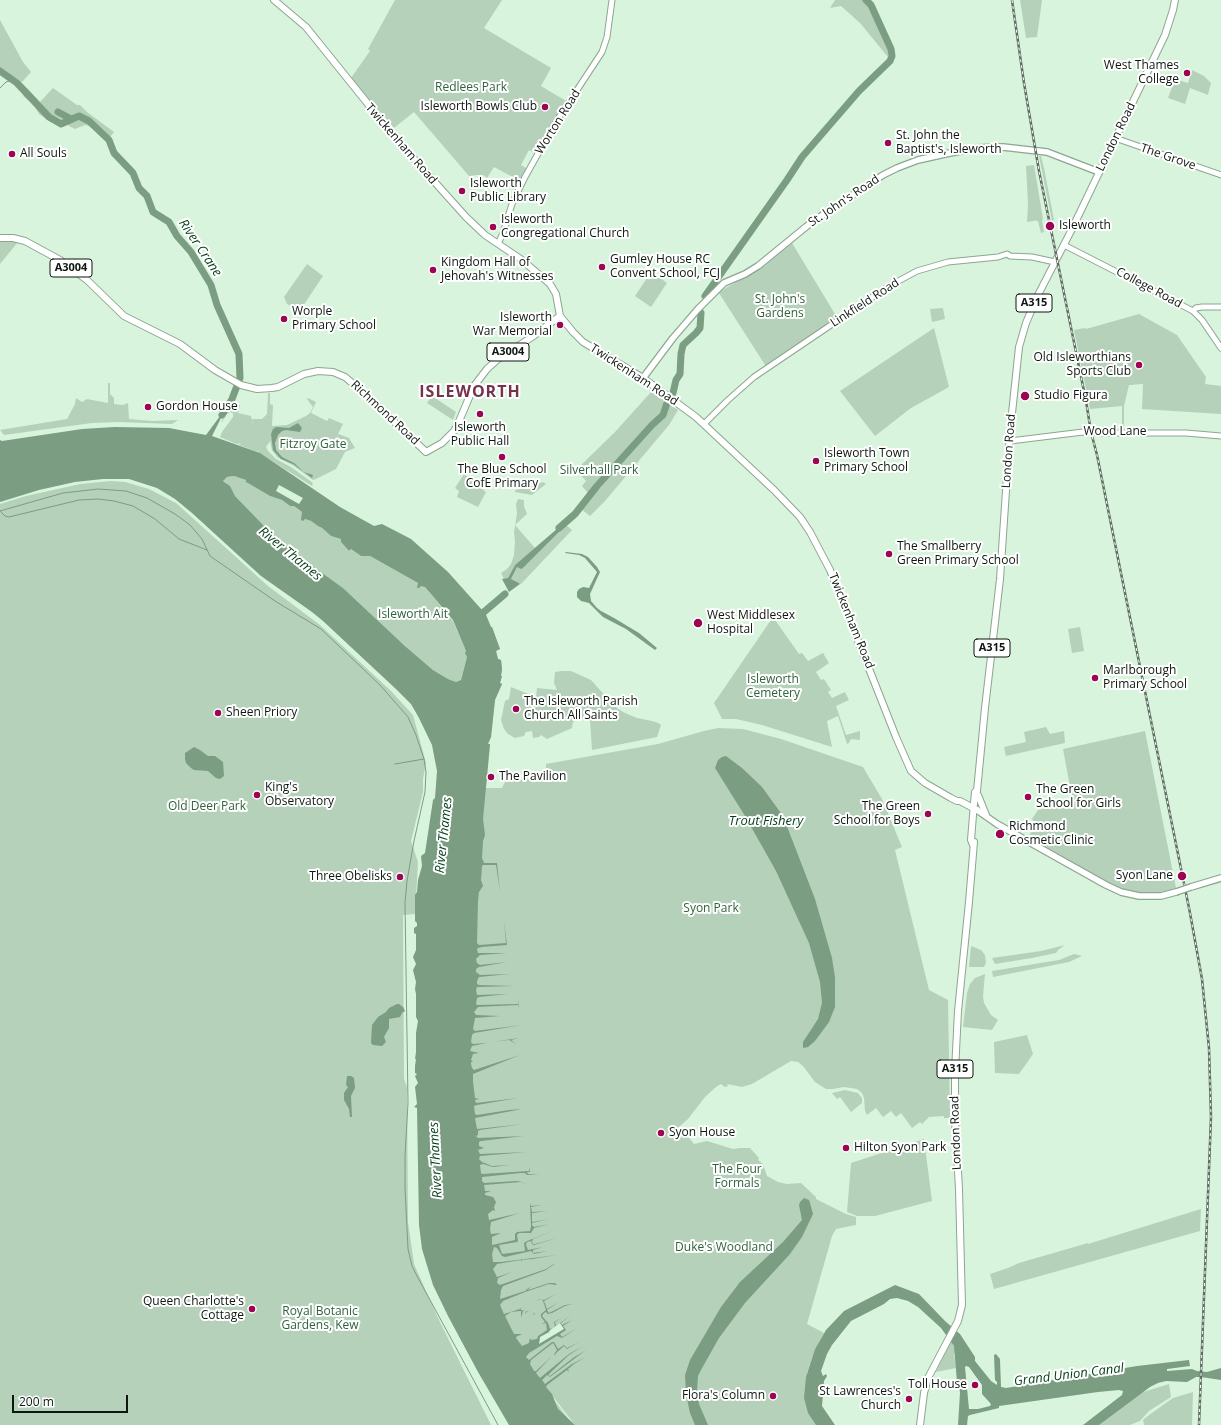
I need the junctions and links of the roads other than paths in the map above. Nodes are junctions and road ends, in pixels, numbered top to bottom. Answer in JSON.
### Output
{"nodes":[{"id":1,"x":274,"y":0,"type":"edge"},
{"id":2,"x":612,"y":0,"type":"edge"},
{"id":3,"x":1175,"y":0,"type":"edge"},
{"id":4,"x":1115,"y":138,"type":"junction"},
{"id":5,"x":1099,"y":172,"type":"junction"},
{"id":6,"x":1221,"y":175,"type":"edge"},
{"id":7,"x":0,"y":238,"type":"edge"},
{"id":8,"x":498,"y":244,"type":"junction"},
{"id":9,"x":1064,"y":245,"type":"junction"},
{"id":10,"x":1055,"y":262,"type":"junction"},
{"id":11,"x":1221,"y":307,"type":"edge"},
{"id":12,"x":1193,"y":311,"type":"junction"},
{"id":13,"x":560,"y":316,"type":"junction"},
{"id":14,"x":1221,"y":348,"type":"edge"},
{"id":15,"x":643,"y":378,"type":"junction"},
{"id":16,"x":704,"y":424,"type":"junction"},
{"id":17,"x":1221,"y":436,"type":"edge"},
{"id":18,"x":1010,"y":441,"type":"junction"},
{"id":19,"x":976,"y":794,"type":"junction"},
{"id":20,"x":959,"y":801,"type":"junction"},
{"id":21,"x":975,"y":811,"type":"junction"},
{"id":22,"x":987,"y":817,"type":"junction"},
{"id":23,"x":1221,"y":878,"type":"edge"},
{"id":24,"x":920,"y":1425,"type":"edge"}],
"edges":[{"from":1,"to":8,"type":"main road","name":"Twickenham Road"},
{"from":2,"to":8,"type":"street","name":"Worton Road"},
{"from":3,"to":4,"type":"main road","name":"London Road","number":"A315"},
{"from":4,"to":5,"type":"main road","name":"London Road","number":"A315"},
{"from":4,"to":6,"type":"street","name":"The Grove"},
{"from":5,"to":9,"type":"main road","name":"London Road","number":"A315"},
{"from":5,"to":15,"type":"main road","name":"St. John's Road"},
{"from":7,"to":13,"type":"main road","name":"Richmond Road","number":"A3004"},
{"from":8,"to":13,"type":"main road","name":"Twickenham Road"},
{"from":9,"to":10,"type":"main road","name":"London Road","number":"A315"},
{"from":9,"to":12,"type":"street","name":"College Road"},
{"from":10,"to":16,"type":"street","name":"Linkfield Road"},
{"from":10,"to":18,"type":"main road","name":"London Road","number":"A315"},
{"from":11,"to":12,"type":"street"},
{"from":12,"to":14,"type":"street","name":"College Road"},
{"from":13,"to":15,"type":"main road","name":"Twickenham Road"},
{"from":15,"to":16,"type":"main road","name":"Twickenham Road"},
{"from":16,"to":20,"type":"main road","name":"Twickenham Road"},
{"from":17,"to":18,"type":"street","name":"Wood Lane"},
{"from":18,"to":19,"type":"main road","name":"London Road","number":"A315"},
{"from":19,"to":20,"type":"main road"},
{"from":19,"to":21,"type":"main road","name":"London Road","number":"A315"},
{"from":19,"to":22,"type":"main road"},
{"from":20,"to":21,"type":"main road","name":"Twickenham Road"},
{"from":21,"to":22,"type":"main road"},
{"from":21,"to":24,"type":"main road","name":"London Road","number":"A315"},
{"from":22,"to":23,"type":"main road","bridge":true}]}
